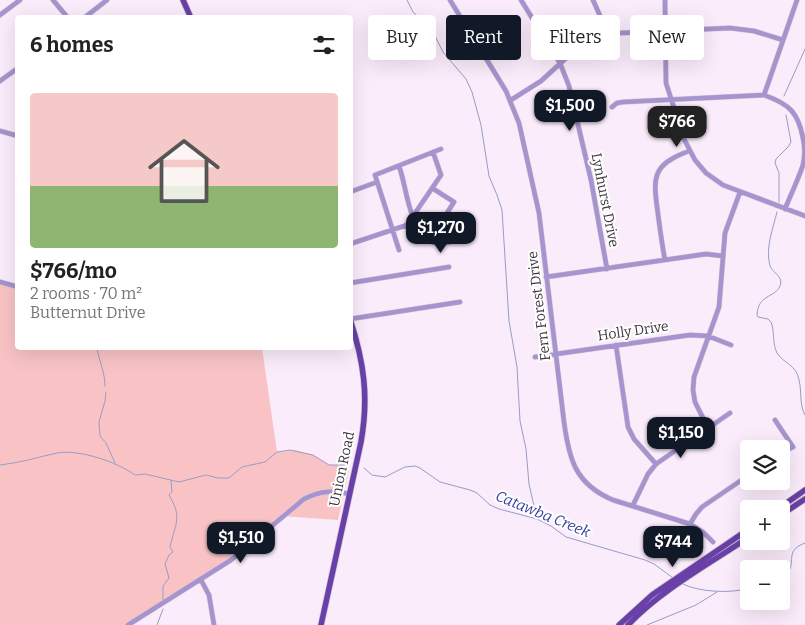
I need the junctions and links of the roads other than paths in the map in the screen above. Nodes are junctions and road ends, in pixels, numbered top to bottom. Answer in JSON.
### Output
{"nodes":[{"id":1,"x":20,"y":0,"type":"edge"},
{"id":2,"x":52,"y":0,"type":"edge"},
{"id":3,"x":107,"y":0,"type":"edge"},
{"id":4,"x":183,"y":0,"type":"edge"},
{"id":5,"x":450,"y":0,"type":"edge"},
{"id":6,"x":521,"y":0,"type":"edge"},
{"id":7,"x":593,"y":0,"type":"edge"},
{"id":8,"x":666,"y":0,"type":"edge"},
{"id":9,"x":797,"y":0,"type":"edge"},
{"id":10,"x":99,"y":2,"type":"edge"},
{"id":11,"x":0,"y":15,"type":"edge"},
{"id":12,"x":65,"y":15,"type":"edge"},
{"id":13,"x":87,"y":15,"type":"edge"},
{"id":14,"x":190,"y":15,"type":"edge"},
{"id":15,"x":600,"y":15,"type":"edge"},
{"id":16,"x":666,"y":15,"type":"edge"},
{"id":17,"x":704,"y":30,"type":"edge"},
{"id":18,"x":783,"y":40,"type":"junction"},
{"id":19,"x":563,"y":60,"type":"edge"},
{"id":20,"x":666,"y":60,"type":"edge"},
{"id":21,"x":560,"y":63,"type":"junction"},
{"id":22,"x":15,"y":70,"type":"edge"},
{"id":23,"x":0,"y":81,"type":"edge"},
{"id":24,"x":764,"y":95,"type":"junction"},
{"id":25,"x":511,"y":100,"type":"junction"},
{"id":26,"x":671,"y":100,"type":"junction"},
{"id":27,"x":612,"y":107,"type":"dead end"},
{"id":28,"x":0,"y":131,"type":"edge"},
{"id":29,"x":15,"y":135,"type":"edge"},
{"id":30,"x":804,"y":141,"type":"edge"},
{"id":31,"x":442,"y":149,"type":"dead end"},
{"id":32,"x":689,"y":151,"type":"junction"},
{"id":33,"x":433,"y":152,"type":"junction"},
{"id":34,"x":399,"y":166,"type":"junction"},
{"id":35,"x":377,"y":182,"type":"junction"},
{"id":36,"x":432,"y":188,"type":"junction"},
{"id":37,"x":353,"y":191,"type":"edge"},
{"id":38,"x":740,"y":192,"type":"junction"},
{"id":39,"x":785,"y":209,"type":"junction"},
{"id":40,"x":805,"y":216,"type":"edge"},
{"id":41,"x":413,"y":217,"type":"junction"},
{"id":42,"x":469,"y":225,"type":"dead end"},
{"id":43,"x":406,"y":226,"type":"junction"},
{"id":44,"x":393,"y":230,"type":"junction"},
{"id":45,"x":429,"y":241,"type":"junction"},
{"id":46,"x":353,"y":243,"type":"edge"},
{"id":47,"x":399,"y":250,"type":"dead end"},
{"id":48,"x":723,"y":256,"type":"junction"},
{"id":49,"x":665,"y":260,"type":"junction"},
{"id":50,"x":449,"y":267,"type":"dead end"},
{"id":51,"x":607,"y":269,"type":"junction"},
{"id":52,"x":546,"y":277,"type":"junction"},
{"id":53,"x":0,"y":282,"type":"edge"},
{"id":54,"x":353,"y":283,"type":"edge"},
{"id":55,"x":15,"y":286,"type":"edge"},
{"id":56,"x":460,"y":302,"type":"dead end"},
{"id":57,"x":353,"y":319,"type":"edge"},
{"id":58,"x":353,"y":330,"type":"edge"},
{"id":59,"x":708,"y":336,"type":"junction"},
{"id":60,"x":616,"y":345,"type":"junction"},
{"id":61,"x":731,"y":346,"type":"dead end"},
{"id":62,"x":556,"y":354,"type":"junction"},
{"id":63,"x":535,"y":357,"type":"dead end"},
{"id":64,"x":730,"y":413,"type":"dead end"},
{"id":65,"x":776,"y":420,"type":"dead end"},
{"id":66,"x":708,"y":428,"type":"junction"},
{"id":67,"x":789,"y":440,"type":"edge"},
{"id":68,"x":656,"y":464,"type":"junction"},
{"id":69,"x":740,"y":481,"type":"edge"},
{"id":70,"x":805,"y":490,"type":"edge"},
{"id":71,"x":350,"y":494,"type":"junction"},
{"id":72,"x":805,"y":499,"type":"edge"},
{"id":73,"x":790,"y":501,"type":"edge"},
{"id":74,"x":633,"y":505,"type":"junction"},
{"id":75,"x":790,"y":509,"type":"edge"},
{"id":76,"x":690,"y":524,"type":"junction"},
{"id":77,"x":740,"y":535,"type":"edge"},
{"id":78,"x":713,"y":542,"type":"dead end"},
{"id":79,"x":740,"y":543,"type":"edge"},
{"id":80,"x":201,"y":580,"type":"junction"},
{"id":81,"x":128,"y":625,"type":"edge"},
{"id":82,"x":214,"y":625,"type":"edge"},
{"id":83,"x":321,"y":625,"type":"edge"},
{"id":84,"x":619,"y":625,"type":"edge"},
{"id":85,"x":628,"y":625,"type":"edge"}],
"edges":[{"from":1,"to":11,"type":"street"},
{"from":2,"to":12,"type":"street"},
{"from":3,"to":10,"type":"street"},
{"from":4,"to":14,"type":"main road"},
{"from":5,"to":25,"type":"street","name":"Fern Forest Drive"},
{"from":6,"to":21,"type":"street","name":"Lynhurst Drive"},
{"from":7,"to":15,"type":"street"},
{"from":8,"to":16,"type":"street"},
{"from":9,"to":18,"type":"street"},
{"from":10,"to":13,"type":"street"},
{"from":17,"to":18,"type":"street"},
{"from":18,"to":24,"type":"street"},
{"from":19,"to":21,"type":"street"},
{"from":20,"to":26,"type":"street"},
{"from":21,"to":25,"type":"street"},
{"from":21,"to":51,"type":"street","name":"Lynhurst Drive"},
{"from":22,"to":23,"type":"street"},
{"from":24,"to":26,"type":"street"},
{"from":24,"to":30,"type":"street"},
{"from":25,"to":52,"type":"street","name":"Fern Forest Drive"},
{"from":26,"to":27,"type":"street"},
{"from":26,"to":32,"type":"street"},
{"from":28,"to":29,"type":"street"},
{"from":30,"to":39,"type":"street"},
{"from":31,"to":33,"type":"street"},
{"from":32,"to":38,"type":"street"},
{"from":32,"to":49,"type":"street"},
{"from":33,"to":34,"type":"street"},
{"from":33,"to":36,"type":"street"},
{"from":34,"to":35,"type":"street"},
{"from":34,"to":41,"type":"street"},
{"from":35,"to":37,"type":"street"},
{"from":35,"to":44,"type":"street"},
{"from":36,"to":41,"type":"street"},
{"from":36,"to":45,"type":"street"},
{"from":38,"to":39,"type":"street"},
{"from":38,"to":48,"type":"street"},
{"from":39,"to":40,"type":"street"},
{"from":41,"to":43,"type":"street"},
{"from":42,"to":45,"type":"street"},
{"from":43,"to":44,"type":"street"},
{"from":43,"to":45,"type":"street"},
{"from":44,"to":46,"type":"street"},
{"from":44,"to":47,"type":"street"},
{"from":48,"to":49,"type":"street"},
{"from":48,"to":59,"type":"street"},
{"from":49,"to":51,"type":"street"},
{"from":50,"to":54,"type":"street"},
{"from":51,"to":52,"type":"street"},
{"from":52,"to":62,"type":"street","name":"Fern Forest Drive"},
{"from":53,"to":55,"type":"street"},
{"from":56,"to":57,"type":"street"},
{"from":58,"to":71,"type":"main road","name":"Union Road"},
{"from":59,"to":60,"type":"street","name":"Holly Drive"},
{"from":59,"to":61,"type":"street","name":"Holly Drive"},
{"from":59,"to":66,"type":"street"},
{"from":60,"to":62,"type":"street","name":"Holly Drive"},
{"from":60,"to":68,"type":"street"},
{"from":62,"to":63,"type":"street","name":"Holly Drive"},
{"from":62,"to":74,"type":"street","name":"Fern Forest Drive"},
{"from":64,"to":66,"type":"street"},
{"from":65,"to":67,"type":"street"},
{"from":66,"to":68,"type":"street"},
{"from":68,"to":74,"type":"street"},
{"from":69,"to":76,"type":"street"},
{"from":70,"to":73,"type":"main road"},
{"from":71,"to":80,"type":"street"},
{"from":71,"to":83,"type":"main road","name":"Union Road"},
{"from":72,"to":75,"type":"main road"},
{"from":74,"to":76,"type":"street","name":"Fern Forest Drive"},
{"from":76,"to":78,"type":"street","name":"Fern Forest Drive"},
{"from":77,"to":84,"type":"main road"},
{"from":79,"to":85,"type":"main road"},
{"from":80,"to":81,"type":"street"},
{"from":80,"to":82,"type":"street"}]}
